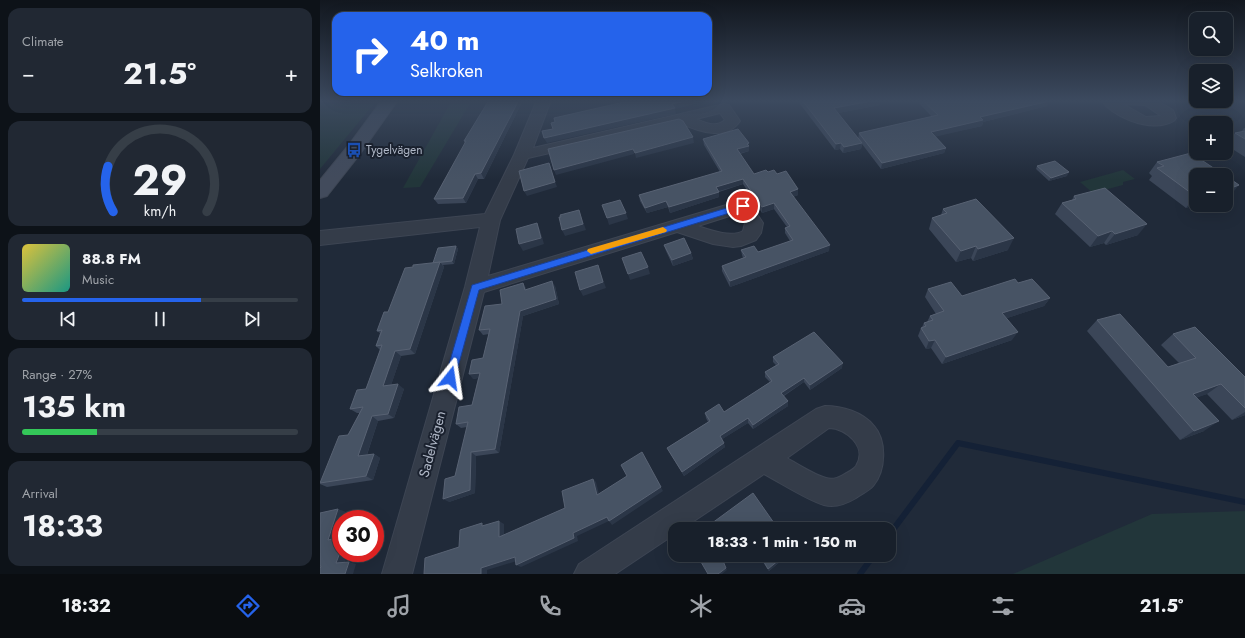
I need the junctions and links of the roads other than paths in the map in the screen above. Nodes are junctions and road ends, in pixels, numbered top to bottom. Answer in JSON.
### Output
{"nodes":[{"id":1,"x":371,"y":127,"type":"edge"},
{"id":2,"x":533,"y":127,"type":"edge"},
{"id":3,"x":643,"y":127,"type":"edge"},
{"id":4,"x":522,"y":155,"type":"junction"},
{"id":5,"x":320,"y":192,"type":"edge"},
{"id":6,"x":491,"y":220,"type":"junction"},
{"id":7,"x":678,"y":226,"type":"dead end"},
{"id":8,"x":320,"y":238,"type":"edge"},
{"id":9,"x":475,"y":287,"type":"junction"},
{"id":10,"x":763,"y":460,"type":"dead end"},
{"id":11,"x":396,"y":574,"type":"edge"},
{"id":12,"x":589,"y":574,"type":"edge"}],
"edges":[{"from":1,"to":5,"type":"street"},
{"from":2,"to":4,"type":"street","name":"Sadelvägen"},
{"from":3,"to":4,"type":"street"},
{"from":4,"to":6,"type":"street","name":"Sadelvägen"},
{"from":6,"to":8,"type":"street"},
{"from":6,"to":9,"type":"street","name":"Sadelvägen"},
{"from":7,"to":9,"type":"street"},
{"from":9,"to":11,"type":"street","name":"Sadelvägen"},
{"from":10,"to":12,"type":"street"}]}
